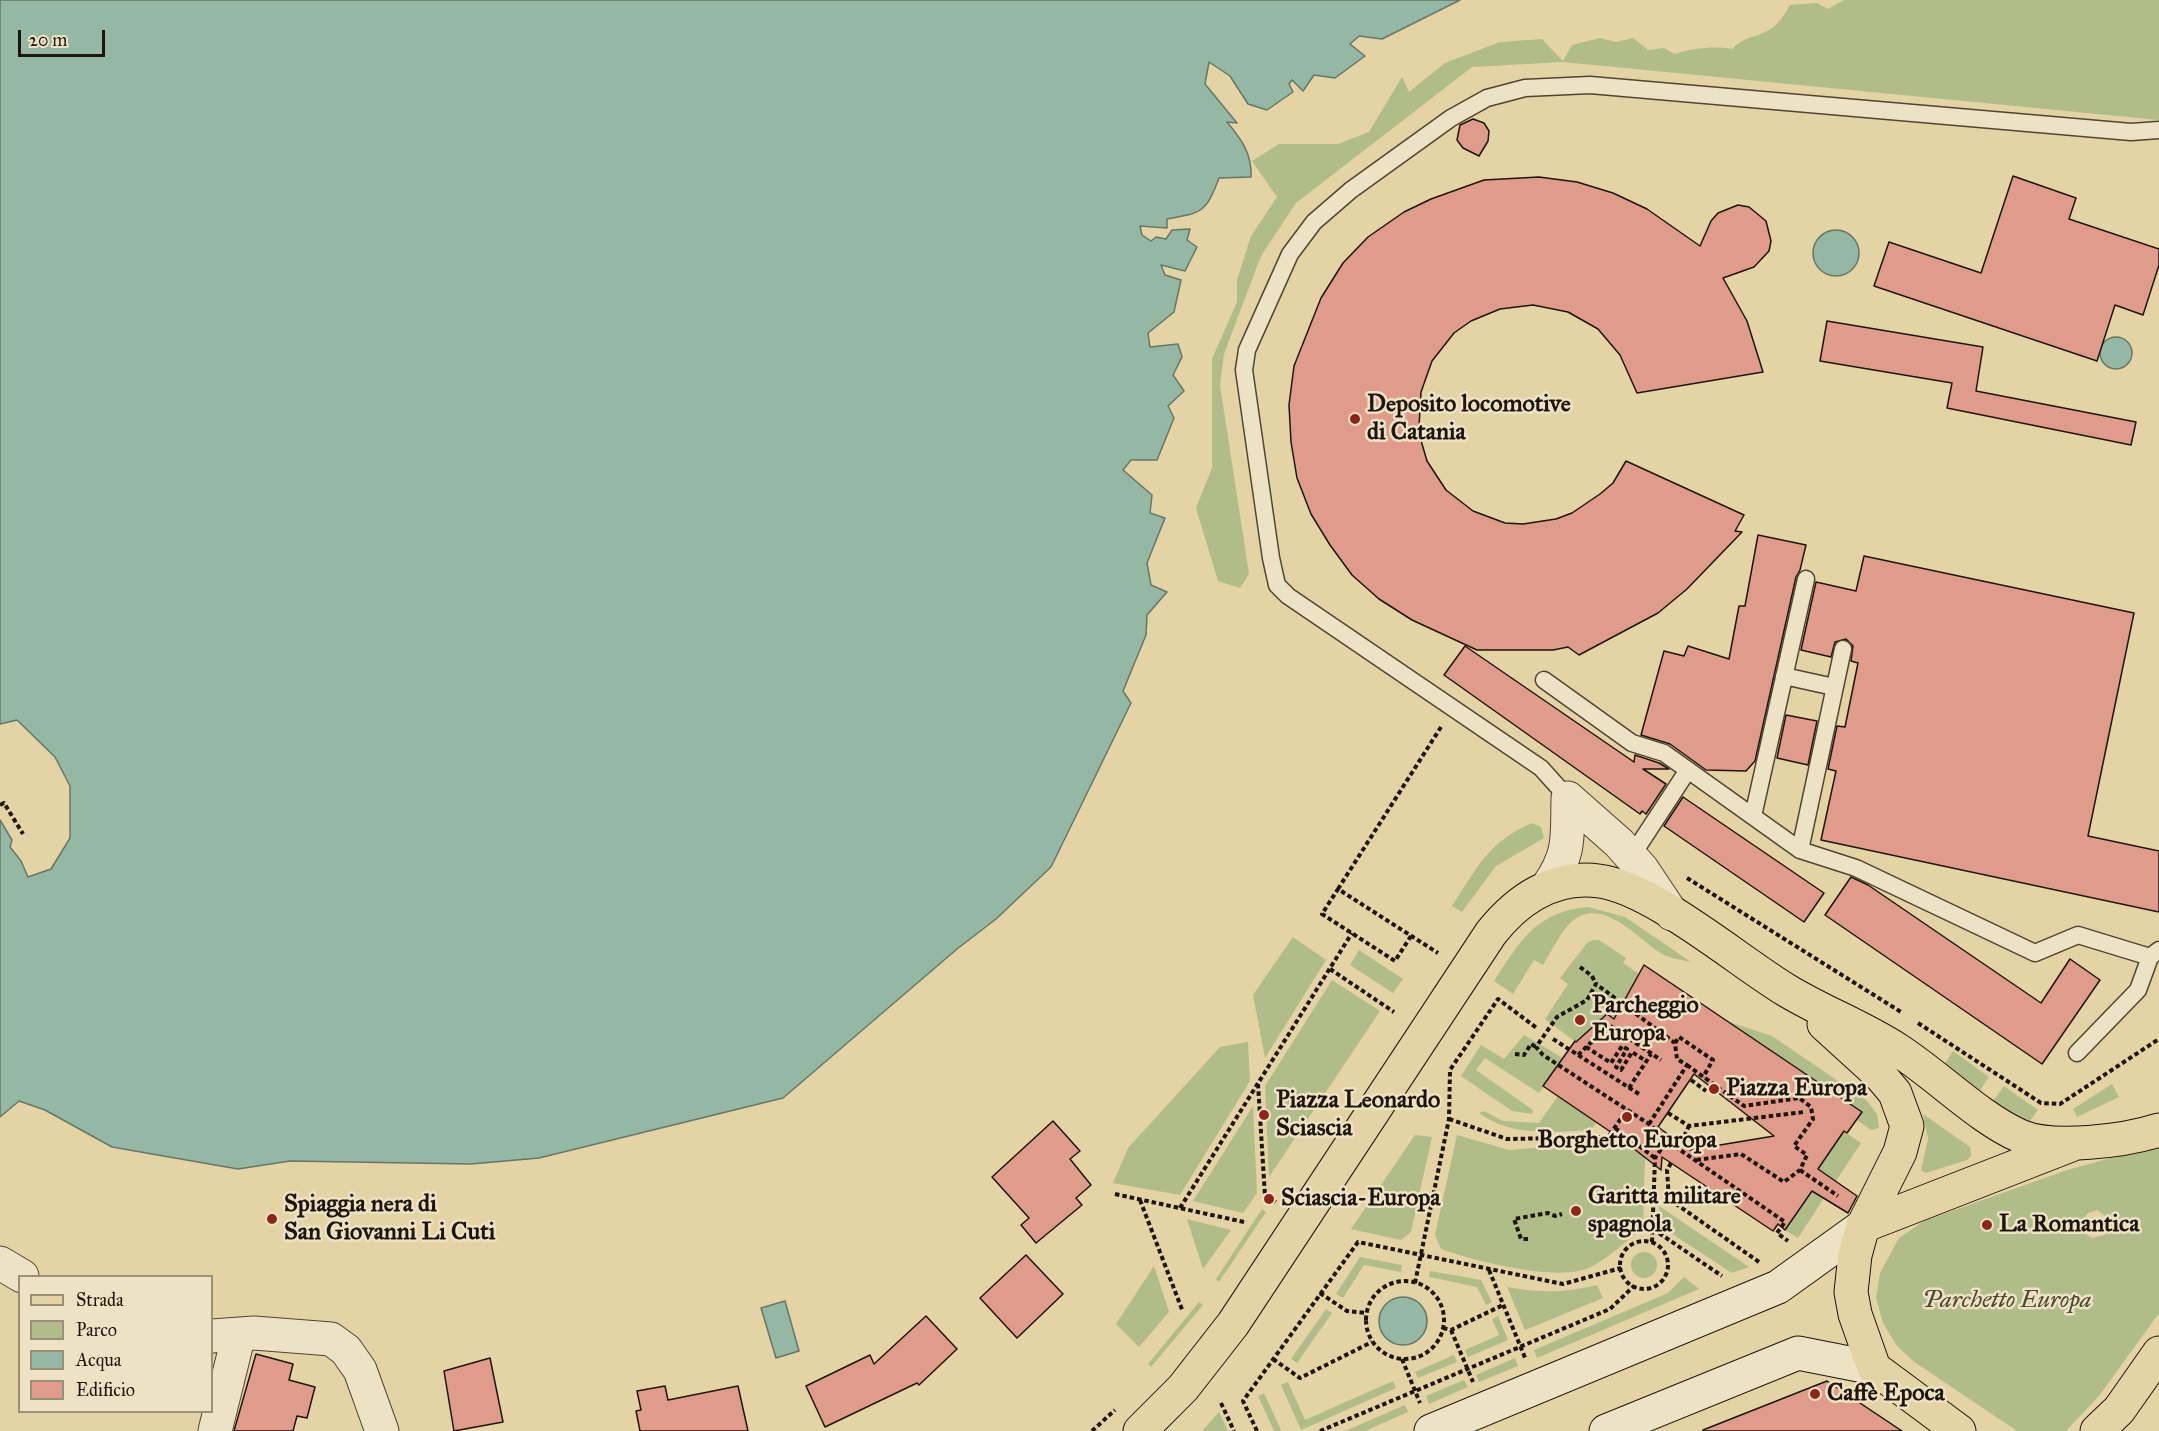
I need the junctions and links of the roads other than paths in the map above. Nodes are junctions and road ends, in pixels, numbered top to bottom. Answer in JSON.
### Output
{"nodes":[{"id":1,"x":2159,"y":130,"type":"edge"},
{"id":2,"x":2131,"y":132,"type":"junction"},
{"id":3,"x":2159,"y":142,"type":"edge"},
{"id":4,"x":1806,"y":579,"type":"dead end"},
{"id":5,"x":1843,"y":649,"type":"dead end"},
{"id":6,"x":1784,"y":676,"type":"junction"},
{"id":7,"x":1544,"y":680,"type":"dead end"},
{"id":8,"x":1834,"y":687,"type":"junction"},
{"id":9,"x":1688,"y":770,"type":"junction"},
{"id":10,"x":1568,"y":798,"type":"junction"},
{"id":11,"x":1753,"y":816,"type":"junction"},
{"id":12,"x":1800,"y":850,"type":"junction"},
{"id":13,"x":1631,"y":857,"type":"junction"},
{"id":14,"x":1548,"y":886,"type":"junction"},
{"id":15,"x":1672,"y":914,"type":"junction"},
{"id":16,"x":2155,"y":953,"type":"edge"},
{"id":17,"x":1787,"y":991,"type":"junction"},
{"id":18,"x":2077,"y":1053,"type":"dead end"},
{"id":19,"x":2159,"y":1108,"type":"edge"},
{"id":20,"x":2159,"y":1130,"type":"edge"},
{"id":21,"x":2074,"y":1144,"type":"junction"},
{"id":22,"x":1863,"y":1226,"type":"junction"},
{"id":23,"x":0,"y":1263,"type":"edge"},
{"id":24,"x":20,"y":1275,"type":"edge"},
{"id":25,"x":225,"y":1335,"type":"edge"},
{"id":26,"x":2154,"y":1367,"type":"edge"},
{"id":27,"x":1874,"y":1368,"type":"junction"},
{"id":28,"x":1437,"y":1424,"type":"edge"},
{"id":29,"x":2101,"y":1429,"type":"edge"},
{"id":30,"x":215,"y":1431,"type":"edge"},
{"id":31,"x":382,"y":1431,"type":"edge"},
{"id":32,"x":1140,"y":1431,"type":"edge"},
{"id":33,"x":1606,"y":1431,"type":"edge"},
{"id":34,"x":1959,"y":1431,"type":"edge"}],
"edges":[{"from":1,"to":2,"type":"lane"},
{"from":2,"to":3,"type":"lane"},
{"from":2,"to":10,"type":"lane"},
{"from":4,"to":6,"type":"lane"},
{"from":5,"to":8,"type":"lane"},
{"from":6,"to":8,"type":"lane"},
{"from":6,"to":11,"type":"lane"},
{"from":7,"to":9,"type":"lane"},
{"from":8,"to":12,"type":"lane"},
{"from":9,"to":11,"type":"lane"},
{"from":9,"to":13,"type":"lane"},
{"from":10,"to":13,"type":"main road"},
{"from":10,"to":14,"type":"main road"},
{"from":11,"to":12,"type":"lane"},
{"from":12,"to":16,"type":"lane"},
{"from":13,"to":15,"type":"main road"},
{"from":14,"to":15,"type":"main road"},
{"from":14,"to":32,"type":"main road"},
{"from":15,"to":17,"type":"main road"},
{"from":16,"to":18,"type":"lane"},
{"from":17,"to":21,"type":"main road"},
{"from":17,"to":22,"type":"main road"},
{"from":19,"to":21,"type":"main road"},
{"from":20,"to":21,"type":"main road"},
{"from":21,"to":22,"type":"main road"},
{"from":22,"to":27,"type":"main road"},
{"from":22,"to":28,"type":"main road"},
{"from":23,"to":24,"type":"main road"},
{"from":25,"to":30,"type":"main road"},
{"from":25,"to":31,"type":"main road"},
{"from":26,"to":29,"type":"main road"},
{"from":27,"to":33,"type":"main road"},
{"from":27,"to":34,"type":"main road"}]}
